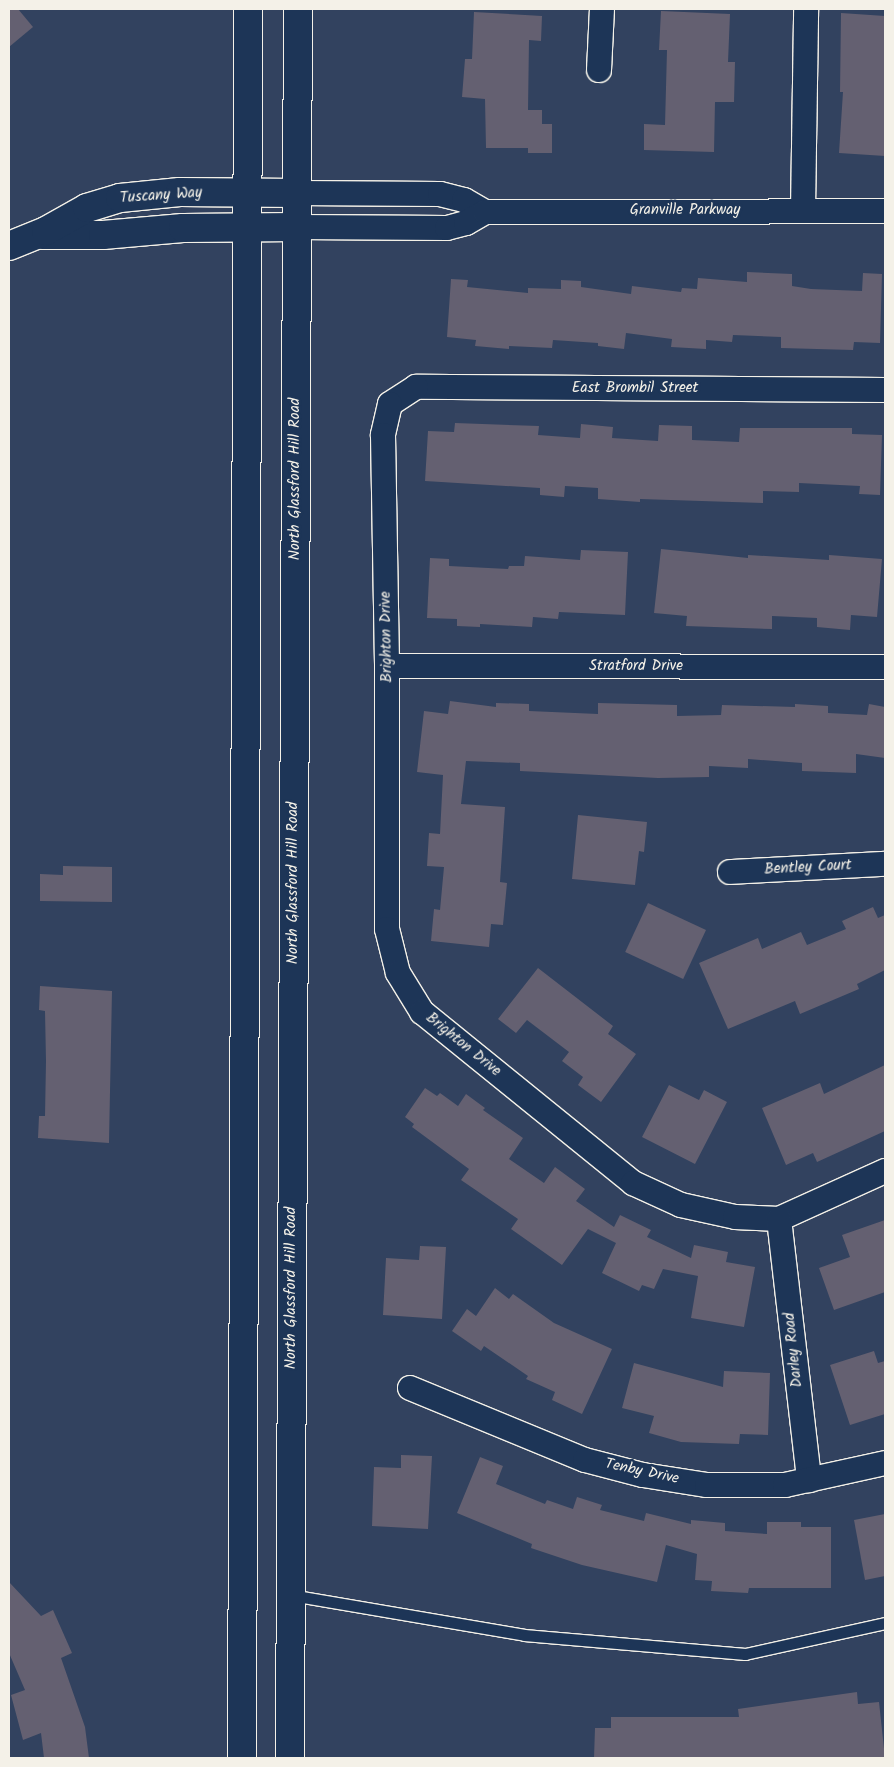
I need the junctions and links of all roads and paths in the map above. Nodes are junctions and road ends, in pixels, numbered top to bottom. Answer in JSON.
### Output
{"nodes":[{"id":1,"x":248,"y":9,"type":"edge"},
{"id":2,"x":298,"y":9,"type":"edge"},
{"id":3,"x":602,"y":9,"type":"edge"},
{"id":4,"x":806,"y":9,"type":"edge"},
{"id":5,"x":599,"y":70,"type":"dead end"},
{"id":6,"x":247,"y":192,"type":"junction"},
{"id":7,"x":297,"y":193,"type":"junction"},
{"id":8,"x":803,"y":210,"type":"junction"},
{"id":9,"x":885,"y":211,"type":"edge"},
{"id":10,"x":485,"y":212,"type":"junction"},
{"id":11,"x":247,"y":227,"type":"junction"},
{"id":12,"x":297,"y":227,"type":"junction"},
{"id":13,"x":21,"y":242,"type":"edge"},
{"id":14,"x":885,"y":390,"type":"edge"},
{"id":15,"x":390,"y":404,"type":"joint"},
{"id":16,"x":387,"y":666,"type":"junction"},
{"id":17,"x":885,"y":667,"type":"edge"},
{"id":18,"x":885,"y":864,"type":"edge"},
{"id":19,"x":730,"y":872,"type":"dead end"},
{"id":20,"x":885,"y":1171,"type":"edge"},
{"id":21,"x":779,"y":1219,"type":"junction"},
{"id":22,"x":410,"y":1388,"type":"dead end"},
{"id":23,"x":885,"y":1463,"type":"edge"},
{"id":24,"x":809,"y":1480,"type":"junction"},
{"id":25,"x":291,"y":1595,"type":"junction"},
{"id":26,"x":885,"y":1623,"type":"edge"},
{"id":27,"x":242,"y":1758,"type":"edge"},
{"id":28,"x":290,"y":1758,"type":"edge"}],
"edges":[{"from":1,"to":6,"type":"main road"},
{"from":2,"to":7,"type":"main road","name":"North Glassford Hill Road"},
{"from":3,"to":5,"type":"street"},
{"from":4,"to":8,"type":"street"},
{"from":6,"to":7,"type":"main road","name":"Tuscany Way"},
{"from":6,"to":11,"type":"main road"},
{"from":6,"to":13,"type":"main road","name":"Tuscany Way"},
{"from":7,"to":10,"type":"street","name":"Granville Parkway"},
{"from":7,"to":12,"type":"main road","name":"North Glassford Hill Road"},
{"from":8,"to":9,"type":"street","name":"Granville Parkway"},
{"from":8,"to":10,"type":"street","name":"Granville Parkway"},
{"from":10,"to":12,"type":"street","name":"Granville Parkway"},
{"from":11,"to":12,"type":"main road","name":"Tuscany Way"},
{"from":11,"to":13,"type":"main road","name":"Tuscany Way"},
{"from":11,"to":27,"type":"main road"},
{"from":12,"to":25,"type":"main road","name":"North Glassford Hill Road"},
{"from":14,"to":15,"type":"street","name":"East Brombil Street"},
{"from":15,"to":16,"type":"street","name":"Brighton Drive"},
{"from":16,"to":17,"type":"street","name":"Stratford Drive"},
{"from":16,"to":21,"type":"street","name":"Brighton Drive"},
{"from":18,"to":19,"type":"street","name":"Bentley Court"},
{"from":20,"to":21,"type":"street","name":"Brighton Drive"},
{"from":21,"to":24,"type":"street","name":"Darley Road"},
{"from":22,"to":24,"type":"street","name":"Tenby Drive"},
{"from":23,"to":24,"type":"street","name":"Tenby Drive"},
{"from":25,"to":26,"type":"lane"},
{"from":25,"to":28,"type":"main road","name":"North Glassford Hill Road"}]}
